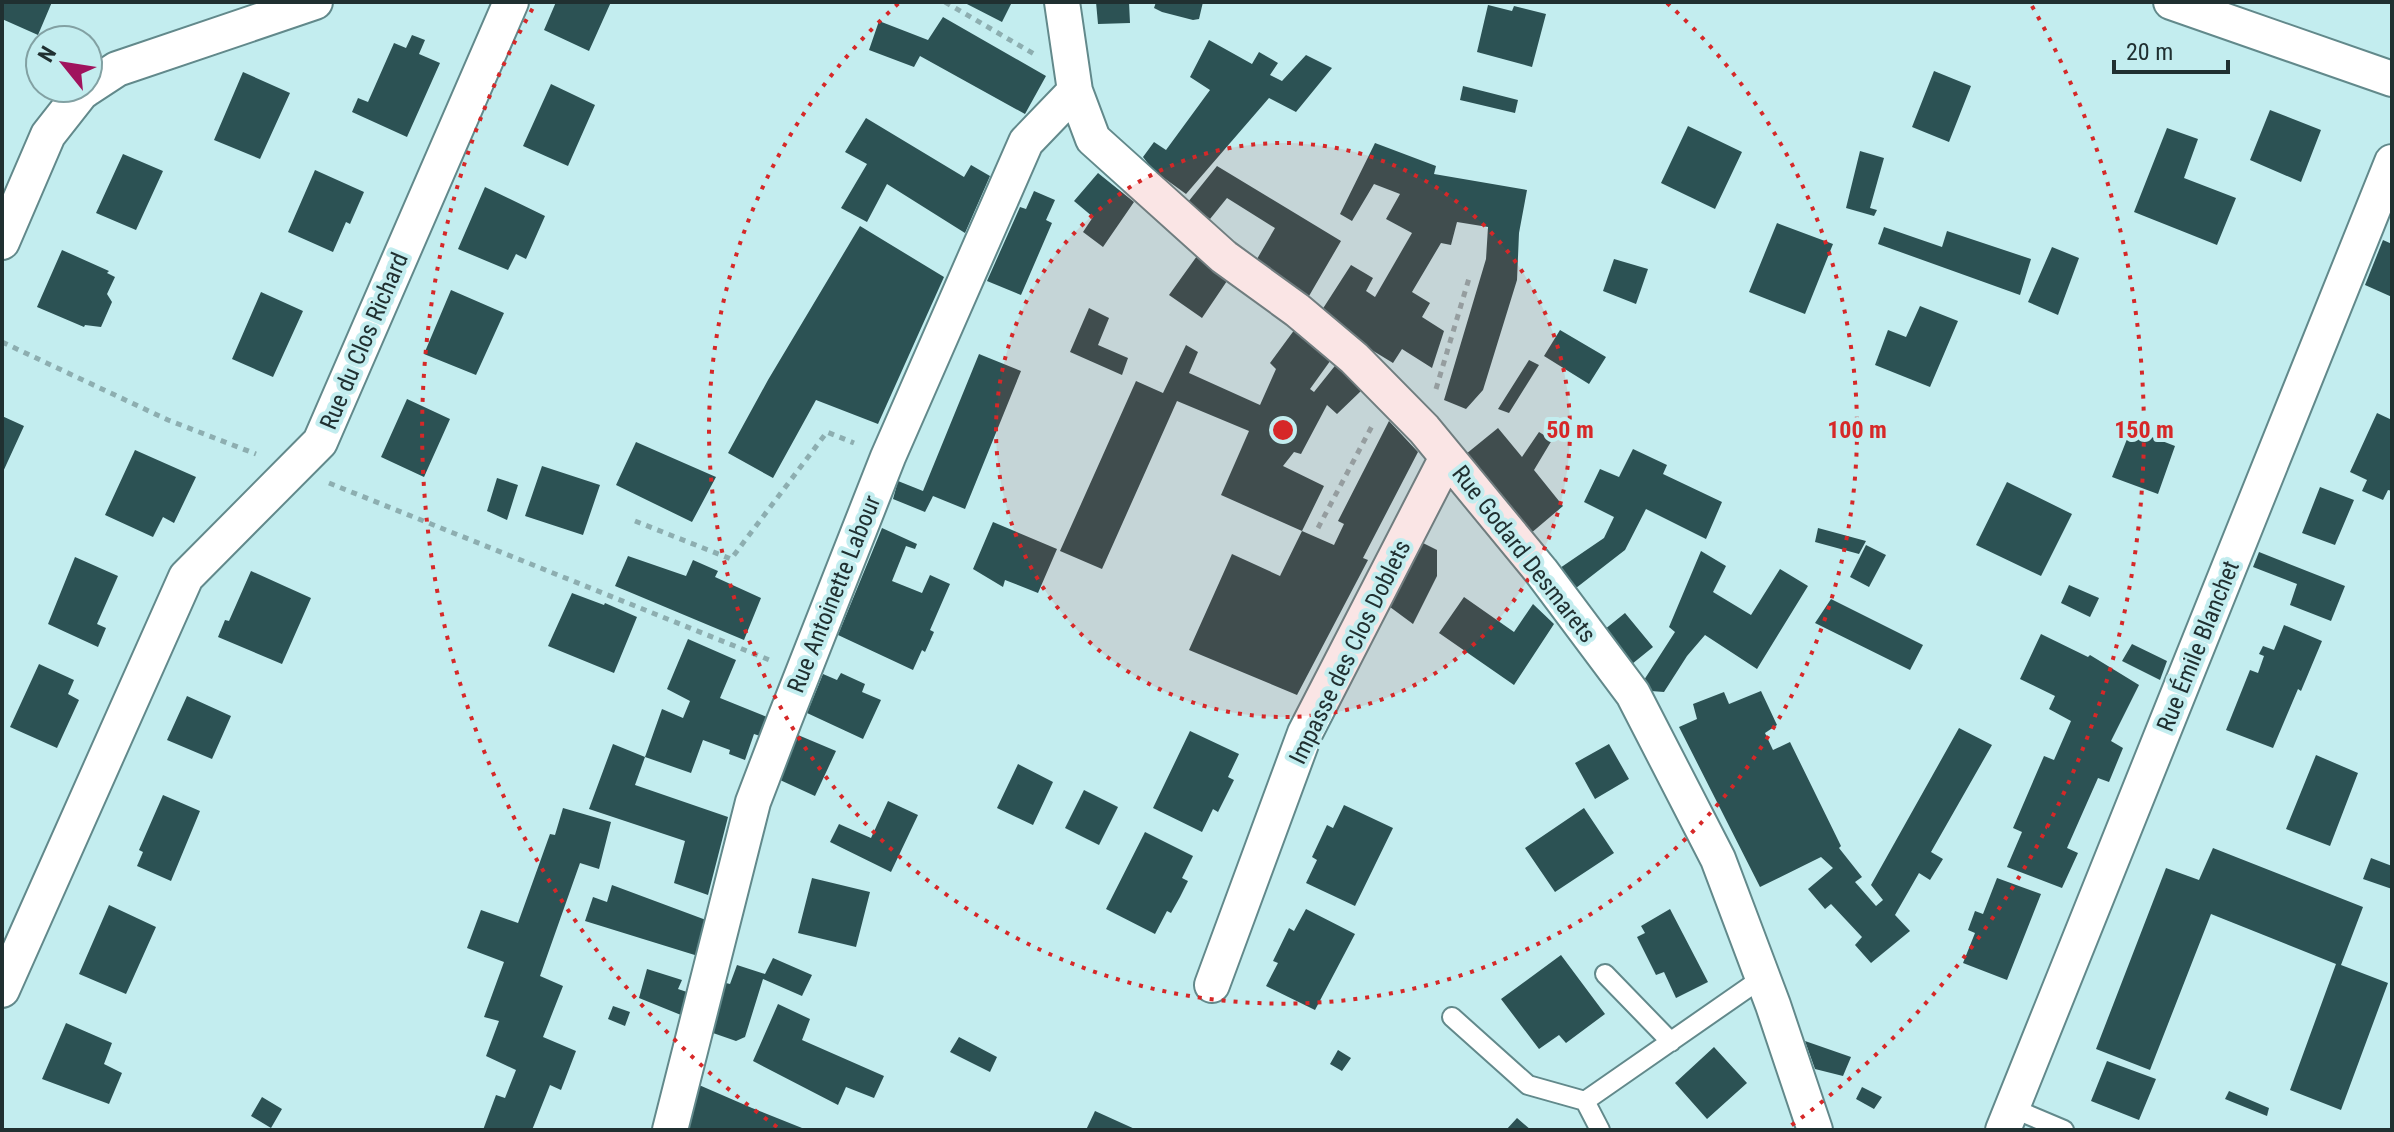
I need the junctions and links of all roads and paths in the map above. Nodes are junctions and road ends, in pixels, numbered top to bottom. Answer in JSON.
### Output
{"nodes":[{"id":1,"x":315,"y":2,"type":"edge"},
{"id":2,"x":511,"y":2,"type":"edge"},
{"id":3,"x":945,"y":2,"type":"edge"},
{"id":4,"x":1062,"y":2,"type":"edge"},
{"id":5,"x":2171,"y":2,"type":"edge"},
{"id":6,"x":104,"y":78,"type":"edge"},
{"id":7,"x":2392,"y":79,"type":"edge"},
{"id":8,"x":1073,"y":83,"type":"junction"},
{"id":9,"x":72,"y":104,"type":"edge"},
{"id":10,"x":2392,"y":162,"type":"edge"},
{"id":11,"x":2,"y":242,"type":"edge"},
{"id":12,"x":1470,"y":275,"type":"dead end"},
{"id":13,"x":2,"y":342,"type":"edge"},
{"id":14,"x":1389,"y":393,"type":"junction"},
{"id":15,"x":1424,"y":429,"type":"junction"},
{"id":16,"x":888,"y":457,"type":"junction"},
{"id":17,"x":1447,"y":457,"type":"junction"},
{"id":18,"x":294,"y":469,"type":"junction"},
{"id":19,"x":635,"y":521,"type":"dead end"},
{"id":20,"x":1318,"y":528,"type":"dead end"},
{"id":21,"x":803,"y":673,"type":"junction"},
{"id":22,"x":1605,"y":974,"type":"dead end"},
{"id":23,"x":1762,"y":978,"type":"junction"},
{"id":24,"x":1212,"y":985,"type":"dead end"},
{"id":25,"x":2,"y":990,"type":"edge"},
{"id":26,"x":1452,"y":1017,"type":"dead end"},
{"id":27,"x":1671,"y":1042,"type":"junction"},
{"id":28,"x":1585,"y":1101,"type":"junction"},
{"id":29,"x":2008,"y":1119,"type":"edge"},
{"id":30,"x":670,"y":1130,"type":"edge"},
{"id":31,"x":1600,"y":1130,"type":"edge"},
{"id":32,"x":1815,"y":1130,"type":"edge"},
{"id":33,"x":2064,"y":1130,"type":"edge"}],
"edges":[{"from":1,"to":6,"type":"street"},
{"from":2,"to":18,"type":"street","name":"Rue du Clos Richard"},
{"from":3,"to":8,"type":"path"},
{"from":4,"to":8,"type":"street","name":"Rue Godard Desmarets"},
{"from":5,"to":7,"type":"street"},
{"from":8,"to":14,"type":"street","name":"Rue Godard Desmarets"},
{"from":8,"to":16,"type":"street","name":"Rue Antoinette Labour"},
{"from":9,"to":11,"type":"street"},
{"from":10,"to":29,"type":"street","name":"Rue Émile Blanchet"},
{"from":12,"to":15,"type":"path"},
{"from":13,"to":18,"type":"path"},
{"from":14,"to":15,"type":"street","name":"Rue Godard Desmarets"},
{"from":14,"to":20,"type":"path"},
{"from":15,"to":17,"type":"street","name":"Rue Godard Desmarets"},
{"from":16,"to":19,"type":"path"},
{"from":16,"to":21,"type":"street","name":"Rue Antoinette Labour"},
{"from":17,"to":23,"type":"street","name":"Rue Godard Desmarets"},
{"from":17,"to":24,"type":"street","name":"Impasse des Clos Doblets"},
{"from":18,"to":21,"type":"path"},
{"from":18,"to":25,"type":"street","name":"Rue du Clos Richard"},
{"from":21,"to":30,"type":"street","name":"Rue Antoinette Labour"},
{"from":22,"to":27,"type":"lane"},
{"from":23,"to":27,"type":"lane"},
{"from":23,"to":32,"type":"street","name":"Rue Godard Desmarets"},
{"from":26,"to":28,"type":"lane"},
{"from":27,"to":28,"type":"lane"},
{"from":28,"to":31,"type":"lane"},
{"from":29,"to":33,"type":"lane"}]}
